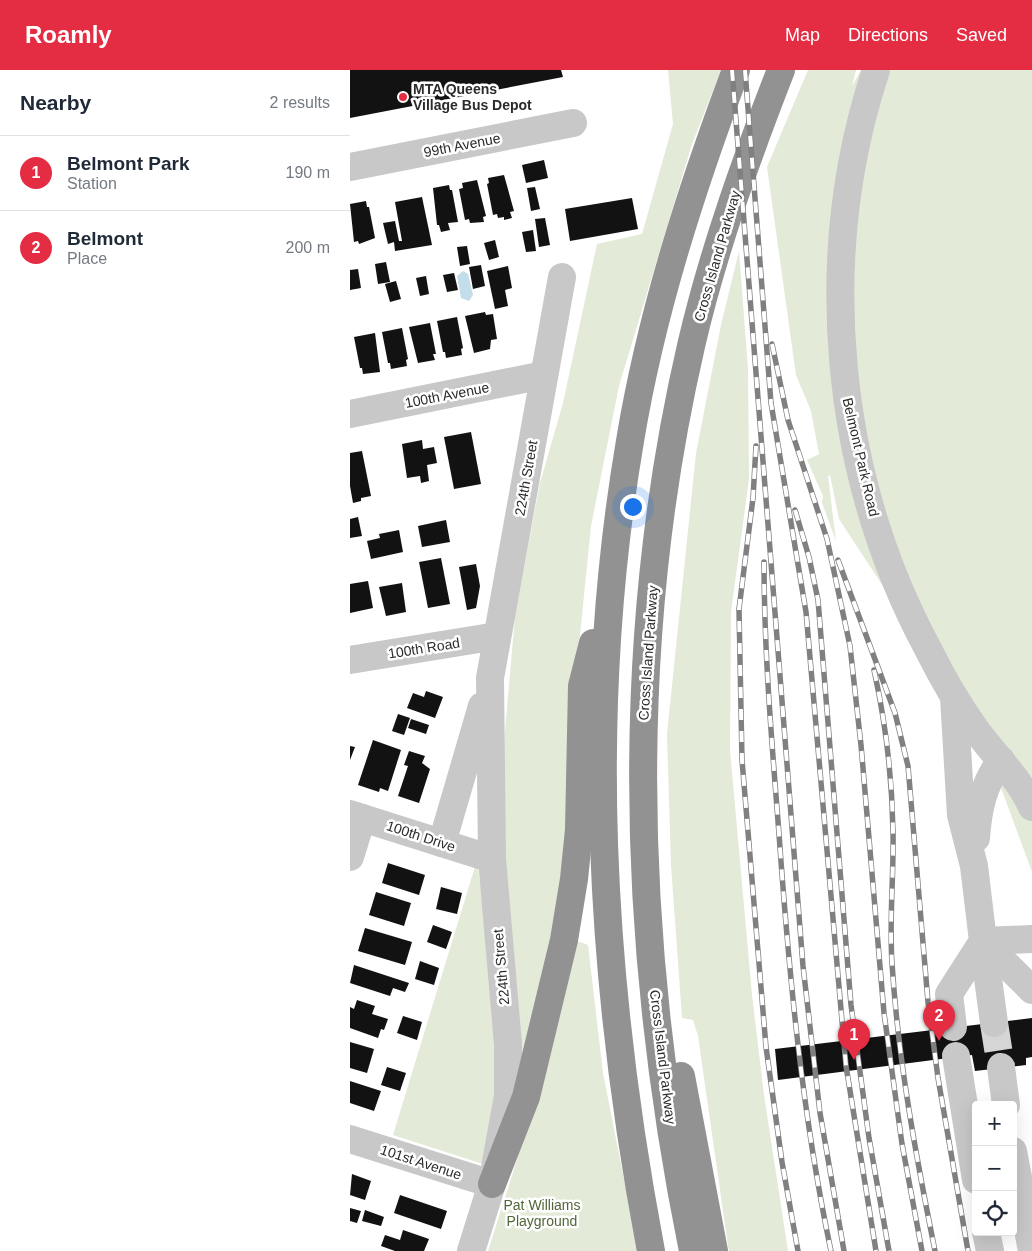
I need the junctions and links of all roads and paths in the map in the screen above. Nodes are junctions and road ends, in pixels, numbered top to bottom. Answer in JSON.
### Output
{"nodes":[{"id":1,"x":736,"y":70,"type":"edge"},
{"id":2,"x":781,"y":70,"type":"edge"},
{"id":3,"x":876,"y":70,"type":"edge"},
{"id":4,"x":573,"y":124,"type":"dead end"},
{"id":5,"x":350,"y":167,"type":"edge"},
{"id":6,"x":562,"y":277,"type":"dead end"},
{"id":7,"x":544,"y":375,"type":"junction"},
{"id":8,"x":350,"y":414,"type":"edge"},
{"id":9,"x":612,"y":558,"type":"junction"},
{"id":10,"x":497,"y":636,"type":"junction"},
{"id":11,"x":350,"y":660,"type":"edge"},
{"id":12,"x":490,"y":678,"type":"junction"},
{"id":13,"x":954,"y":695,"type":"junction"},
{"id":14,"x":1016,"y":775,"type":"edge"},
{"id":15,"x":1032,"y":807,"type":"edge"},
{"id":16,"x":356,"y":816,"type":"edge"},
{"id":17,"x":442,"y":843,"type":"junction"},
{"id":18,"x":350,"y":857,"type":"edge"},
{"id":19,"x":492,"y":859,"type":"junction"},
{"id":20,"x":974,"y":866,"type":"junction"},
{"id":21,"x":647,"y":918,"type":"junction"},
{"id":22,"x":1032,"y":939,"type":"edge"},
{"id":23,"x":983,"y":941,"type":"junction"},
{"id":24,"x":1032,"y":990,"type":"edge"},
{"id":25,"x":994,"y":1023,"type":"tunnel mouth"},
{"id":26,"x":953,"y":1027,"type":"dead end"},
{"id":27,"x":956,"y":1056,"type":"dead end"},
{"id":28,"x":1000,"y":1067,"type":"tunnel mouth"},
{"id":29,"x":1005,"y":1101,"type":"edge"},
{"id":30,"x":350,"y":1139,"type":"edge"},
{"id":31,"x":972,"y":1155,"type":"edge"},
{"id":32,"x":1017,"y":1172,"type":"edge"},
{"id":33,"x":492,"y":1184,"type":"junction"},
{"id":34,"x":987,"y":1236,"type":"edge"},
{"id":35,"x":471,"y":1251,"type":"edge"},
{"id":36,"x":652,"y":1251,"type":"edge"},
{"id":37,"x":693,"y":1251,"type":"edge"},
{"id":38,"x":714,"y":1251,"type":"edge"},
{"id":39,"x":990,"y":1251,"type":"edge"},
{"id":40,"x":1032,"y":1251,"type":"edge"}],
"edges":[{"from":1,"to":9,"type":"highway"},
{"from":2,"to":21,"type":"highway","name":"Cross Island Parkway"},
{"from":3,"to":13,"type":"street","name":"Belmont Park Road"},
{"from":4,"to":5,"type":"street","name":"99th Avenue"},
{"from":6,"to":7,"type":"street","name":"224th Street"},
{"from":7,"to":8,"type":"street","name":"100th Avenue"},
{"from":7,"to":10,"type":"street","name":"224th Street"},
{"from":9,"to":33,"type":"highway"},
{"from":9,"to":36,"type":"highway"},
{"from":10,"to":11,"type":"street","name":"100th Road"},
{"from":10,"to":12,"type":"street","name":"224th Street"},
{"from":12,"to":17,"type":"street","name":"224th Street"},
{"from":12,"to":19,"type":"street","name":"224th Street"},
{"from":13,"to":14,"type":"street","name":"Belmont Park Road"},
{"from":13,"to":20,"type":"street"},
{"from":14,"to":15,"type":"street","name":"Belmont Park Road"},
{"from":14,"to":20,"type":"street"},
{"from":16,"to":17,"type":"street","name":"100th Drive"},
{"from":16,"to":18,"type":"street"},
{"from":17,"to":19,"type":"street","name":"100th Drive"},
{"from":19,"to":33,"type":"street","name":"224th Street"},
{"from":20,"to":23,"type":"street"},
{"from":21,"to":37,"type":"highway","name":"Cross Island Parkway"},
{"from":21,"to":38,"type":"highway"},
{"from":22,"to":23,"type":"street"},
{"from":23,"to":24,"type":"street"},
{"from":23,"to":25,"type":"street"},
{"from":23,"to":26,"type":"street"},
{"from":27,"to":31,"type":"street"},
{"from":28,"to":29,"type":"street"},
{"from":30,"to":33,"type":"street","name":"101st Avenue"},
{"from":32,"to":40,"type":"street"},
{"from":33,"to":35,"type":"street","name":"224th Street"},
{"from":34,"to":39,"type":"street"}]}
